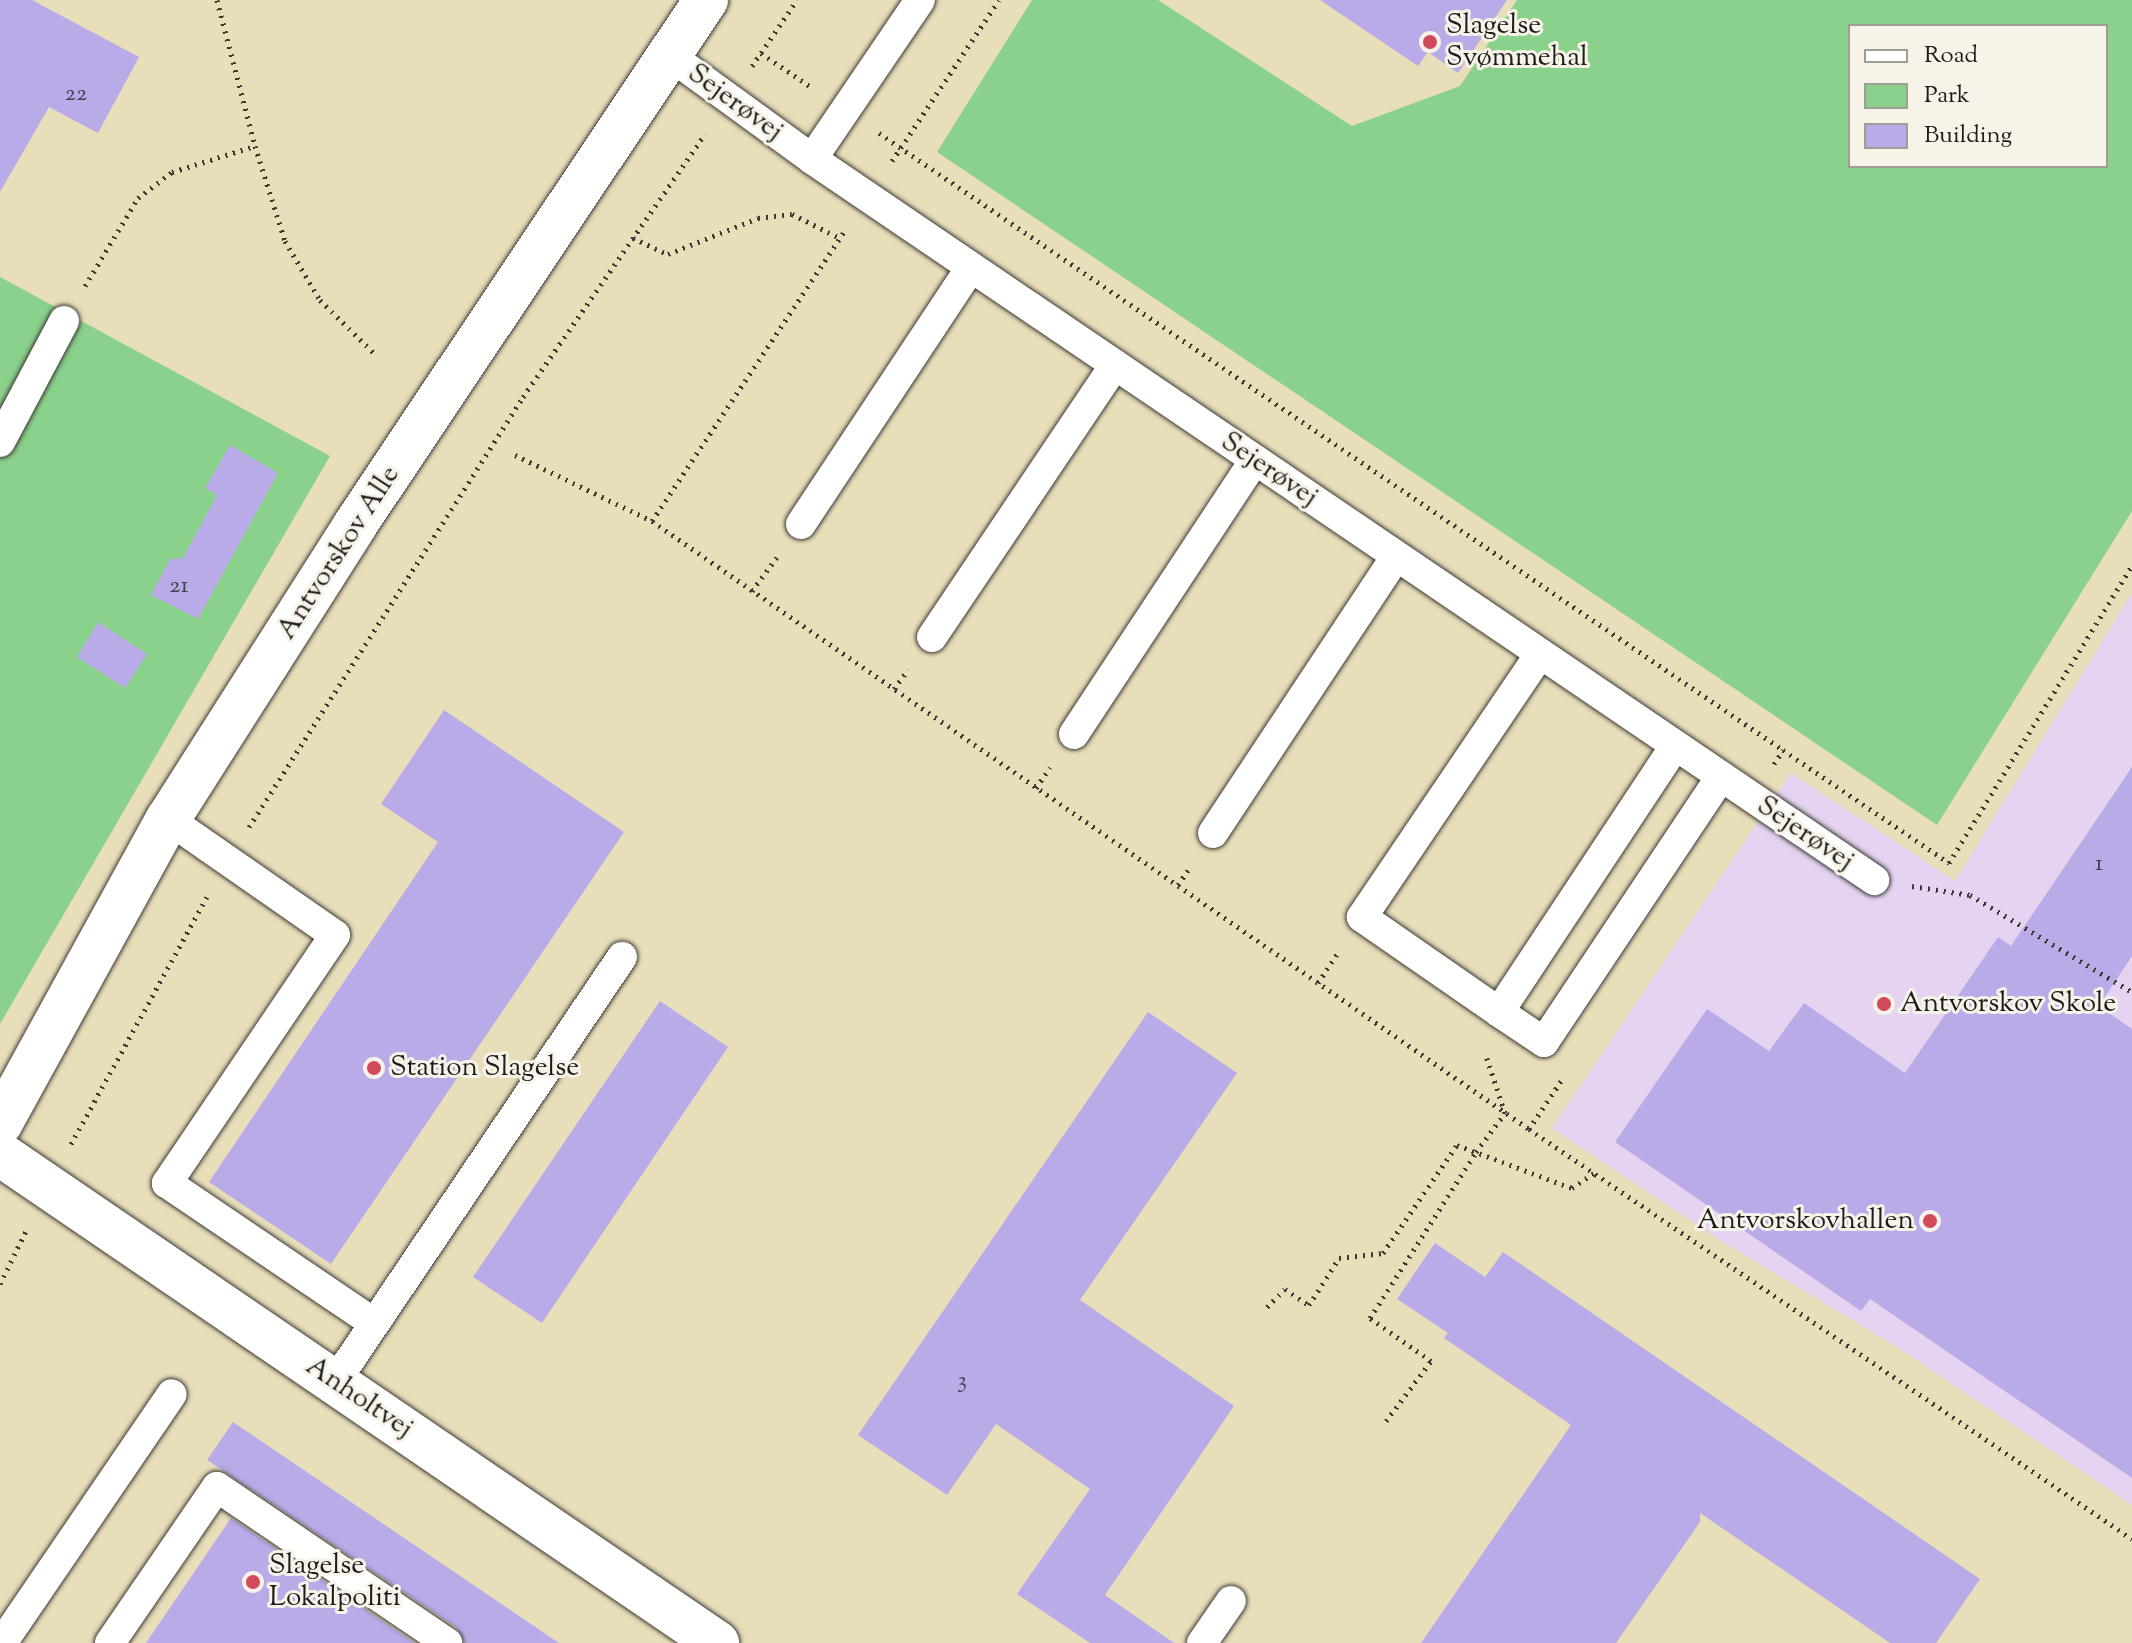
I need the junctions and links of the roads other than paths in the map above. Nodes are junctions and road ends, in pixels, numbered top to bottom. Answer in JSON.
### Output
{"nodes":[{"id":1,"x":706,"y":0,"type":"edge"},
{"id":2,"x":920,"y":0,"type":"edge"},
{"id":3,"x":669,"y":55,"type":"junction"},
{"id":4,"x":812,"y":159,"type":"junction"},
{"id":5,"x":971,"y":267,"type":"junction"},
{"id":6,"x":64,"y":321,"type":"road end"},
{"id":7,"x":1115,"y":365,"type":"junction"},
{"id":8,"x":0,"y":442,"type":"edge"},
{"id":9,"x":1255,"y":460,"type":"junction"},
{"id":10,"x":801,"y":524,"type":"dead end"},
{"id":11,"x":1396,"y":556,"type":"junction"},
{"id":12,"x":932,"y":637,"type":"dead end"},
{"id":13,"x":1540,"y":654,"type":"junction"},
{"id":14,"x":1074,"y":734,"type":"dead end"},
{"id":15,"x":1675,"y":746,"type":"junction"},
{"id":16,"x":1721,"y":777,"type":"junction"},
{"id":17,"x":168,"y":819,"type":"junction"},
{"id":18,"x":1213,"y":833,"type":"dead end"},
{"id":19,"x":1874,"y":880,"type":"road end"},
{"id":20,"x":622,"y":957,"type":"dead end"},
{"id":21,"x":1499,"y":1012,"type":"junction"},
{"id":22,"x":0,"y":1124,"type":"edge"},
{"id":23,"x":0,"y":1154,"type":"edge"},
{"id":24,"x":374,"y":1323,"type":"junction"},
{"id":25,"x":335,"y":1382,"type":"junction"},
{"id":26,"x":172,"y":1394,"type":"dead end"},
{"id":27,"x":1231,"y":1601,"type":"dead end"},
{"id":28,"x":2,"y":1643,"type":"edge"},
{"id":29,"x":110,"y":1643,"type":"edge"},
{"id":30,"x":447,"y":1643,"type":"edge"},
{"id":31,"x":717,"y":1643,"type":"edge"},
{"id":32,"x":1202,"y":1643,"type":"edge"}],
"edges":[{"from":1,"to":3,"type":"street","name":"Antvorskov Alle"},
{"from":2,"to":4,"type":"lane"},
{"from":3,"to":4,"type":"lane","name":"Sejerøvej"},
{"from":3,"to":17,"type":"street","name":"Antvorskov Alle"},
{"from":4,"to":5,"type":"lane","name":"Sejerøvej"},
{"from":5,"to":7,"type":"lane","name":"Sejerøvej"},
{"from":5,"to":10,"type":"lane"},
{"from":6,"to":8,"type":"lane"},
{"from":7,"to":9,"type":"lane","name":"Sejerøvej"},
{"from":7,"to":12,"type":"lane"},
{"from":9,"to":11,"type":"lane","name":"Sejerøvej"},
{"from":9,"to":14,"type":"lane"},
{"from":11,"to":13,"type":"lane","name":"Sejerøvej"},
{"from":11,"to":18,"type":"lane"},
{"from":13,"to":15,"type":"lane","name":"Sejerøvej"},
{"from":13,"to":21,"type":"lane"},
{"from":15,"to":16,"type":"lane","name":"Sejerøvej"},
{"from":15,"to":21,"type":"lane"},
{"from":16,"to":19,"type":"lane","name":"Sejerøvej"},
{"from":16,"to":21,"type":"lane"},
{"from":17,"to":22,"type":"street","name":"Antvorskov Alle"},
{"from":17,"to":24,"type":"lane"},
{"from":20,"to":24,"type":"lane"},
{"from":23,"to":25,"type":"street","name":"Anholtvej"},
{"from":24,"to":25,"type":"lane"},
{"from":25,"to":31,"type":"street","name":"Anholtvej"},
{"from":26,"to":28,"type":"lane"},
{"from":27,"to":32,"type":"lane"},
{"from":29,"to":30,"type":"lane"}]}
